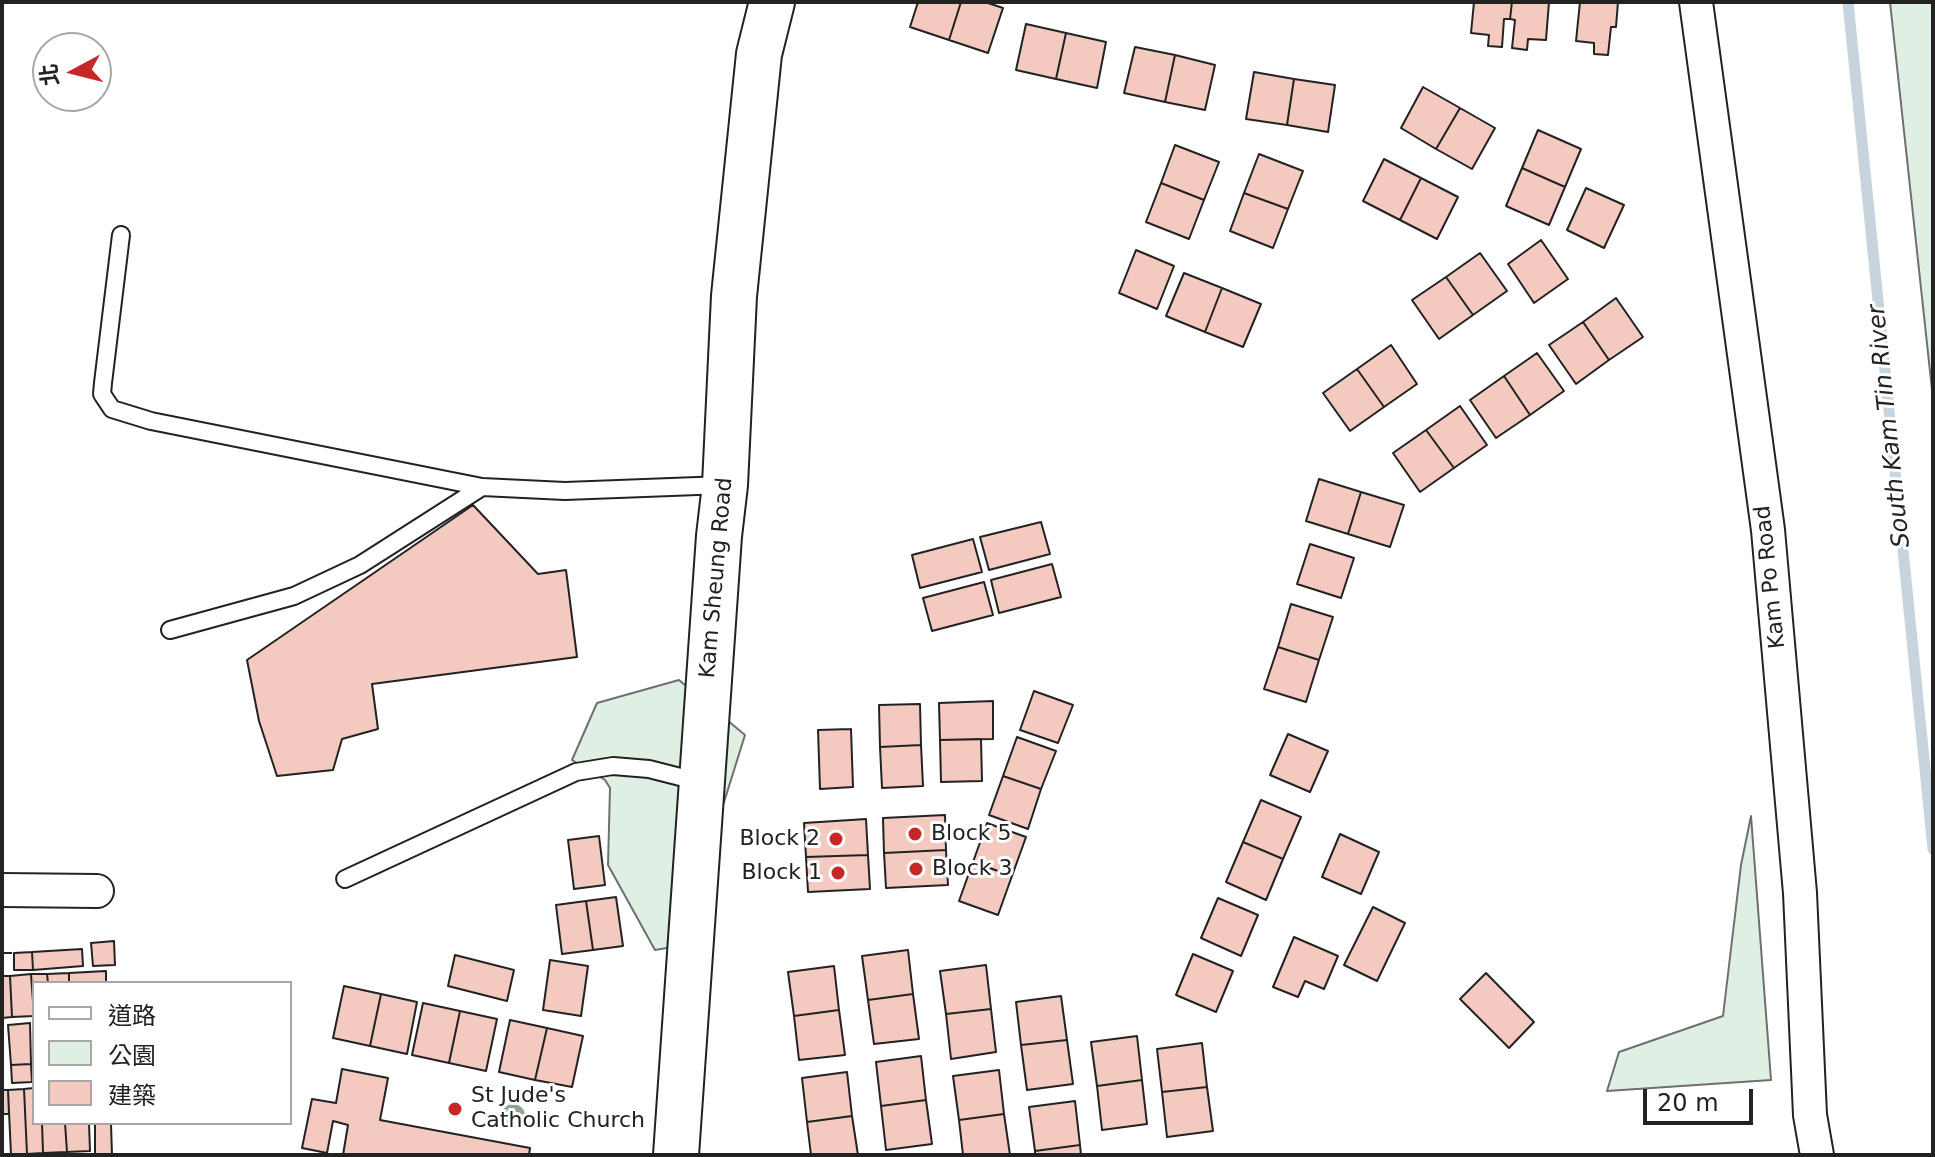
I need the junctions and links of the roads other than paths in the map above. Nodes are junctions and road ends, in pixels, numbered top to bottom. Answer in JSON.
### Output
{"nodes":[{"id":1,"x":772,"y":2,"type":"edge"},
{"id":2,"x":1696,"y":2,"type":"edge"},
{"id":3,"x":121,"y":235,"type":"dead end"},
{"id":4,"x":725,"y":485,"type":"junction"},
{"id":5,"x":482,"y":487,"type":"junction"},
{"id":6,"x":170,"y":630,"type":"dead end"},
{"id":7,"x":702,"y":783,"type":"junction"},
{"id":8,"x":345,"y":879,"type":"dead end"},
{"id":9,"x":2,"y":890,"type":"edge"},
{"id":10,"x":97,"y":891,"type":"dead end"},
{"id":11,"x":676,"y":1155,"type":"edge"},
{"id":12,"x":1817,"y":1155,"type":"edge"}],
"edges":[{"from":1,"to":4,"type":"main road","name":"Kam Sheung Road"},
{"from":2,"to":12,"type":"street","name":"Kam Po Road"},
{"from":3,"to":5,"type":"lane"},
{"from":4,"to":5,"type":"lane"},
{"from":4,"to":7,"type":"main road","name":"Kam Sheung Road"},
{"from":5,"to":6,"type":"lane"},
{"from":7,"to":8,"type":"lane"},
{"from":7,"to":11,"type":"main road","name":"Kam Sheung Road"},
{"from":9,"to":10,"type":"street"}]}
